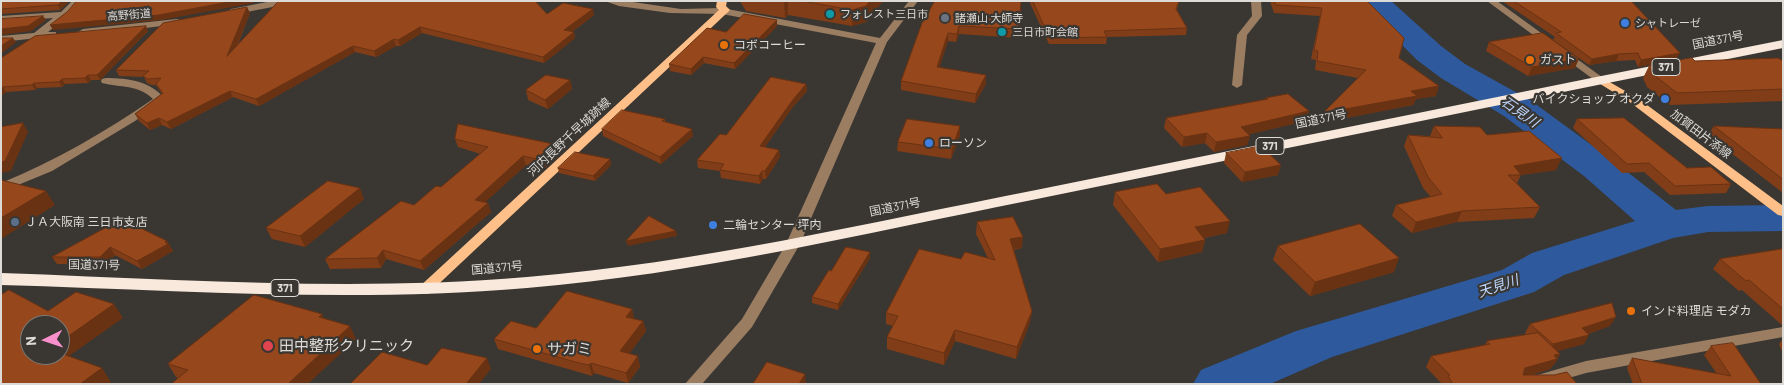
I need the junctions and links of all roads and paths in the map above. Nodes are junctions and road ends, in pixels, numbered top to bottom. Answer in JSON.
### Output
{"nodes":[{"id":1,"x":78,"y":1,"type":"edge"},
{"id":2,"x":288,"y":1,"type":"edge"},
{"id":3,"x":609,"y":1,"type":"edge"},
{"id":4,"x":914,"y":1,"type":"edge"},
{"id":5,"x":1256,"y":1,"type":"edge"},
{"id":6,"x":1490,"y":1,"type":"edge"},
{"id":7,"x":724,"y":6,"type":"edge"},
{"id":8,"x":65,"y":14,"type":"junction"},
{"id":9,"x":221,"y":14,"type":"edge"},
{"id":10,"x":1,"y":19,"type":"edge"},
{"id":11,"x":187,"y":20,"type":"edge"},
{"id":12,"x":162,"y":25,"type":"junction"},
{"id":13,"x":36,"y":36,"type":"junction"},
{"id":14,"x":1,"y":39,"type":"edge"},
{"id":15,"x":148,"y":39,"type":"edge"},
{"id":16,"x":882,"y":41,"type":"junction"},
{"id":17,"x":1783,"y":44,"type":"edge"},
{"id":18,"x":22,"y":46,"type":"edge"},
{"id":19,"x":120,"y":67,"type":"edge"},
{"id":20,"x":1600,"y":80,"type":"junction"},
{"id":21,"x":1237,"y":85,"type":"dead end"},
{"id":22,"x":1,"y":188,"type":"edge"},
{"id":23,"x":1783,"y":212,"type":"edge"},
{"id":24,"x":793,"y":244,"type":"junction"},
{"id":25,"x":1,"y":279,"type":"edge"},
{"id":26,"x":423,"y":291,"type":"junction"},
{"id":27,"x":1783,"y":332,"type":"edge"},
{"id":28,"x":693,"y":384,"type":"edge"},
{"id":29,"x":1526,"y":384,"type":"edge"}],
"edges":[{"from":1,"to":8,"type":"street"},
{"from":2,"to":9,"type":"street"},
{"from":3,"to":7,"type":"street"},
{"from":4,"to":16,"type":"street"},
{"from":5,"to":21,"type":"street"},
{"from":6,"to":20,"type":"street"},
{"from":7,"to":16,"type":"street"},
{"from":7,"to":26,"type":"main road","name":"河内長野千早城跡線"},
{"from":8,"to":10,"type":"street"},
{"from":8,"to":13,"type":"street"},
{"from":11,"to":12,"type":"street","name":"高野街道"},
{"from":12,"to":13,"type":"street","name":"高野街道"},
{"from":12,"to":15,"type":"street"},
{"from":13,"to":14,"type":"street","name":"高野街道"},
{"from":13,"to":18,"type":"street"},
{"from":16,"to":24,"type":"street"},
{"from":17,"to":20,"type":"highway","name":"国道371号","number":"371"},
{"from":19,"to":22,"type":"street"},
{"from":20,"to":23,"type":"main road","name":"加賀田片添線"},
{"from":20,"to":24,"type":"highway","name":"国道371号","number":"371"},
{"from":24,"to":26,"type":"highway","name":"国道371号","number":"371"},
{"from":24,"to":28,"type":"street"},
{"from":25,"to":26,"type":"highway","name":"国道371号","number":"371"},
{"from":27,"to":29,"type":"street"}]}
